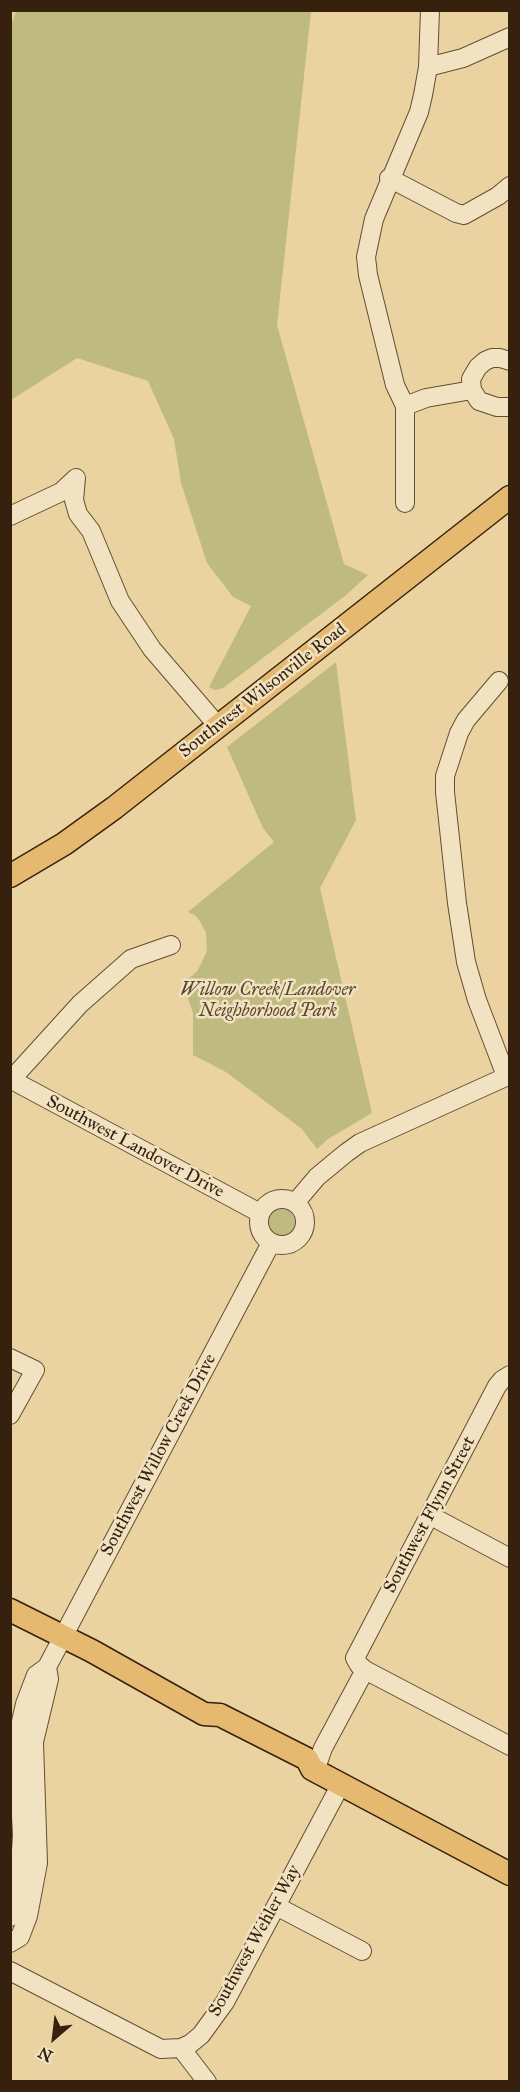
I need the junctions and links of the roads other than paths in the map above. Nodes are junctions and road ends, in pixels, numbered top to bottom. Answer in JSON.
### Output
{"nodes":[{"id":1,"x":430,"y":10,"type":"edge"},
{"id":2,"x":510,"y":37,"type":"edge"},
{"id":3,"x":429,"y":67,"type":"junction"},
{"id":4,"x":389,"y":178,"type":"junction"},
{"id":5,"x":510,"y":186,"type":"edge"},
{"id":6,"x":510,"y":361,"type":"edge"},
{"id":7,"x":472,"y":390,"type":"junction"},
{"id":8,"x":405,"y":406,"type":"junction"},
{"id":9,"x":510,"y":407,"type":"edge"},
{"id":10,"x":510,"y":497,"type":"edge"},
{"id":11,"x":405,"y":503,"type":"dead end"},
{"id":12,"x":10,"y":516,"type":"edge"},
{"id":13,"x":500,"y":681,"type":"dead end"},
{"id":14,"x":218,"y":726,"type":"junction"},
{"id":15,"x":10,"y":876,"type":"edge"},
{"id":16,"x":171,"y":945,"type":"dead end"},
{"id":17,"x":508,"y":1075,"type":"edge"},
{"id":18,"x":11,"y":1080,"type":"edge"},
{"id":19,"x":295,"y":1203,"type":"junction"},
{"id":20,"x":260,"y":1214,"type":"junction"},
{"id":21,"x":271,"y":1243,"type":"junction"},
{"id":22,"x":10,"y":1358,"type":"edge"},
{"id":23,"x":509,"y":1376,"type":"edge"},
{"id":24,"x":10,"y":1415,"type":"edge"},
{"id":25,"x":431,"y":1516,"type":"junction"},
{"id":26,"x":510,"y":1558,"type":"edge"},
{"id":27,"x":10,"y":1610,"type":"edge"},
{"id":28,"x":62,"y":1636,"type":"junction"},
{"id":29,"x":360,"y":1664,"type":"junction"},
{"id":30,"x":47,"y":1667,"type":"junction"},
{"id":31,"x":14,"y":1746,"type":"edge"},
{"id":32,"x":510,"y":1746,"type":"edge"},
{"id":33,"x":313,"y":1770,"type":"junction"},
{"id":34,"x":341,"y":1784,"type":"junction"},
{"id":35,"x":510,"y":1874,"type":"edge"},
{"id":36,"x":276,"y":1906,"type":"junction"},
{"id":37,"x":10,"y":1917,"type":"edge"},
{"id":38,"x":10,"y":1942,"type":"edge"},
{"id":39,"x":362,"y":1951,"type":"dead end"},
{"id":40,"x":10,"y":1971,"type":"edge"},
{"id":41,"x":181,"y":2049,"type":"junction"},
{"id":42,"x":207,"y":2082,"type":"edge"}],
"edges":[{"from":1,"to":3,"type":"street"},
{"from":2,"to":3,"type":"street"},
{"from":3,"to":4,"type":"street"},
{"from":4,"to":5,"type":"street"},
{"from":4,"to":8,"type":"street"},
{"from":6,"to":7,"type":"street"},
{"from":7,"to":8,"type":"street"},
{"from":7,"to":9,"type":"street"},
{"from":8,"to":11,"type":"street"},
{"from":10,"to":14,"type":"main road","name":"Southwest Wilsonville Road"},
{"from":12,"to":14,"type":"street"},
{"from":13,"to":17,"type":"street"},
{"from":14,"to":15,"type":"main road","name":"Southwest Wilsonville Road"},
{"from":16,"to":18,"type":"street"},
{"from":17,"to":19,"type":"street"},
{"from":18,"to":20,"type":"street","name":"Southwest Landover Drive"},
{"from":19,"to":20,"type":"street"},
{"from":19,"to":21,"type":"street"},
{"from":20,"to":21,"type":"street"},
{"from":21,"to":28,"type":"street","name":"Southwest Willow Creek Drive"},
{"from":22,"to":24,"type":"street"},
{"from":23,"to":25,"type":"street","name":"Southwest Flynn Street"},
{"from":25,"to":26,"type":"street"},
{"from":25,"to":29,"type":"street","name":"Southwest Flynn Street"},
{"from":27,"to":28,"type":"main road"},
{"from":28,"to":30,"type":"street","name":"Southwest Willow Creek Drive"},
{"from":28,"to":33,"type":"main road"},
{"from":29,"to":32,"type":"street"},
{"from":29,"to":33,"type":"street","name":"Southwest Flynn Street"},
{"from":30,"to":31,"type":"street","name":"Southwest Willow Creek Drive"},
{"from":30,"to":38,"type":"street","name":"Southwest Willow Creek Drive"},
{"from":31,"to":37,"type":"street","name":"Southwest Willow Creek Drive"},
{"from":33,"to":34,"type":"main road"},
{"from":34,"to":35,"type":"main road"},
{"from":34,"to":36,"type":"street","name":"Southwest Wehler Way"},
{"from":36,"to":39,"type":"street"},
{"from":36,"to":41,"type":"street","name":"Southwest Wehler Way"},
{"from":40,"to":41,"type":"street"},
{"from":41,"to":42,"type":"street"}]}
